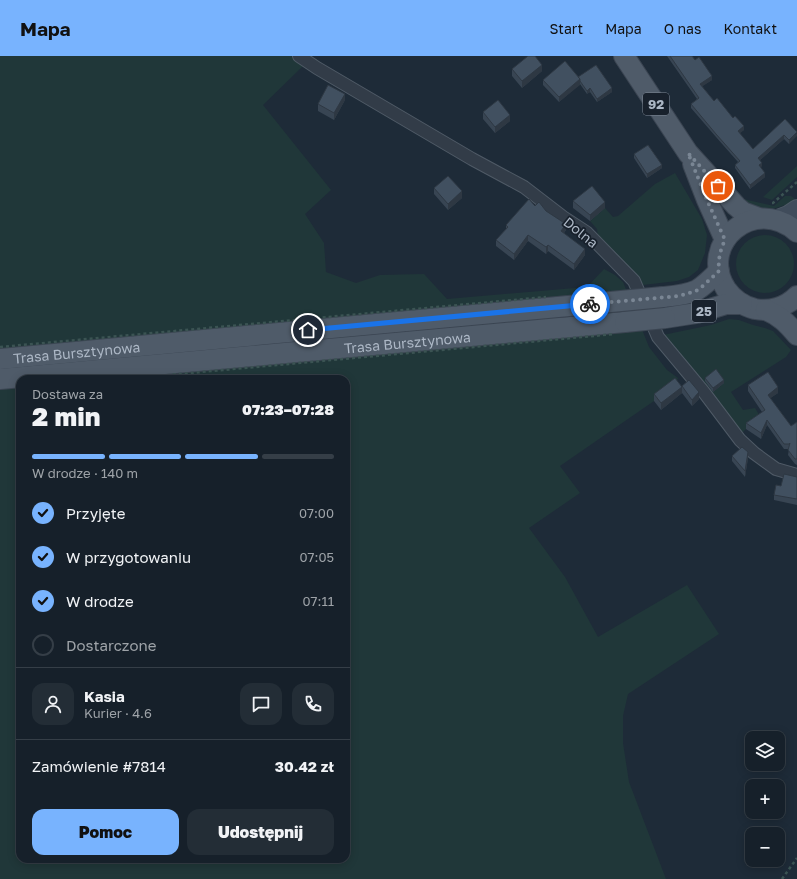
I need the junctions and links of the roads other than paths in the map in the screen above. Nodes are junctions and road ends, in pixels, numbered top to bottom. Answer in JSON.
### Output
{"nodes":[{"id":1,"x":299,"y":56,"type":"edge"},
{"id":2,"x":624,"y":56,"type":"edge"},
{"id":3,"x":688,"y":153,"type":"junction"},
{"id":4,"x":797,"y":209,"type":"edge"},
{"id":5,"x":767,"y":213,"type":"junction"},
{"id":6,"x":797,"y":232,"type":"edge"},
{"id":7,"x":725,"y":240,"type":"junction"},
{"id":8,"x":719,"y":271,"type":"junction"},
{"id":9,"x":797,"y":296,"type":"edge"},
{"id":10,"x":742,"y":304,"type":"junction"},
{"id":11,"x":766,"y":310,"type":"junction"},
{"id":12,"x":797,"y":336,"type":"edge"},
{"id":13,"x":0,"y":358,"type":"edge"},
{"id":14,"x":44,"y":375,"type":"edge"},
{"id":15,"x":16,"y":378,"type":"edge"},
{"id":16,"x":0,"y":379,"type":"edge"},
{"id":17,"x":797,"y":475,"type":"edge"}],
"edges":[{"from":1,"to":17,"type":"street","name":"Dolna"},
{"from":2,"to":3,"type":"main road","number":"92"},
{"from":3,"to":5,"type":"main road","number":"92"},
{"from":3,"to":7,"type":"main road","number":"92"},
{"from":4,"to":5,"type":"main road"},
{"from":5,"to":6,"type":"main road"},
{"from":5,"to":7,"type":"main road","number":"25"},
{"from":7,"to":8,"type":"main road","number":"25"},
{"from":8,"to":10,"type":"main road","number":"25"},
{"from":8,"to":13,"type":"main road","name":"Trasa Bursztynowa","number":"25","bridge":true},
{"from":9,"to":11,"type":"main road","number":"25"},
{"from":10,"to":11,"type":"main road","number":"25"},
{"from":10,"to":14,"type":"main road","name":"Trasa Bursztynowa","number":"25","bridge":true},
{"from":11,"to":12,"type":"main road","number":"25"},
{"from":15,"to":16,"type":"main road","name":"Trasa Bursztynowa","number":"25","bridge":true}]}
